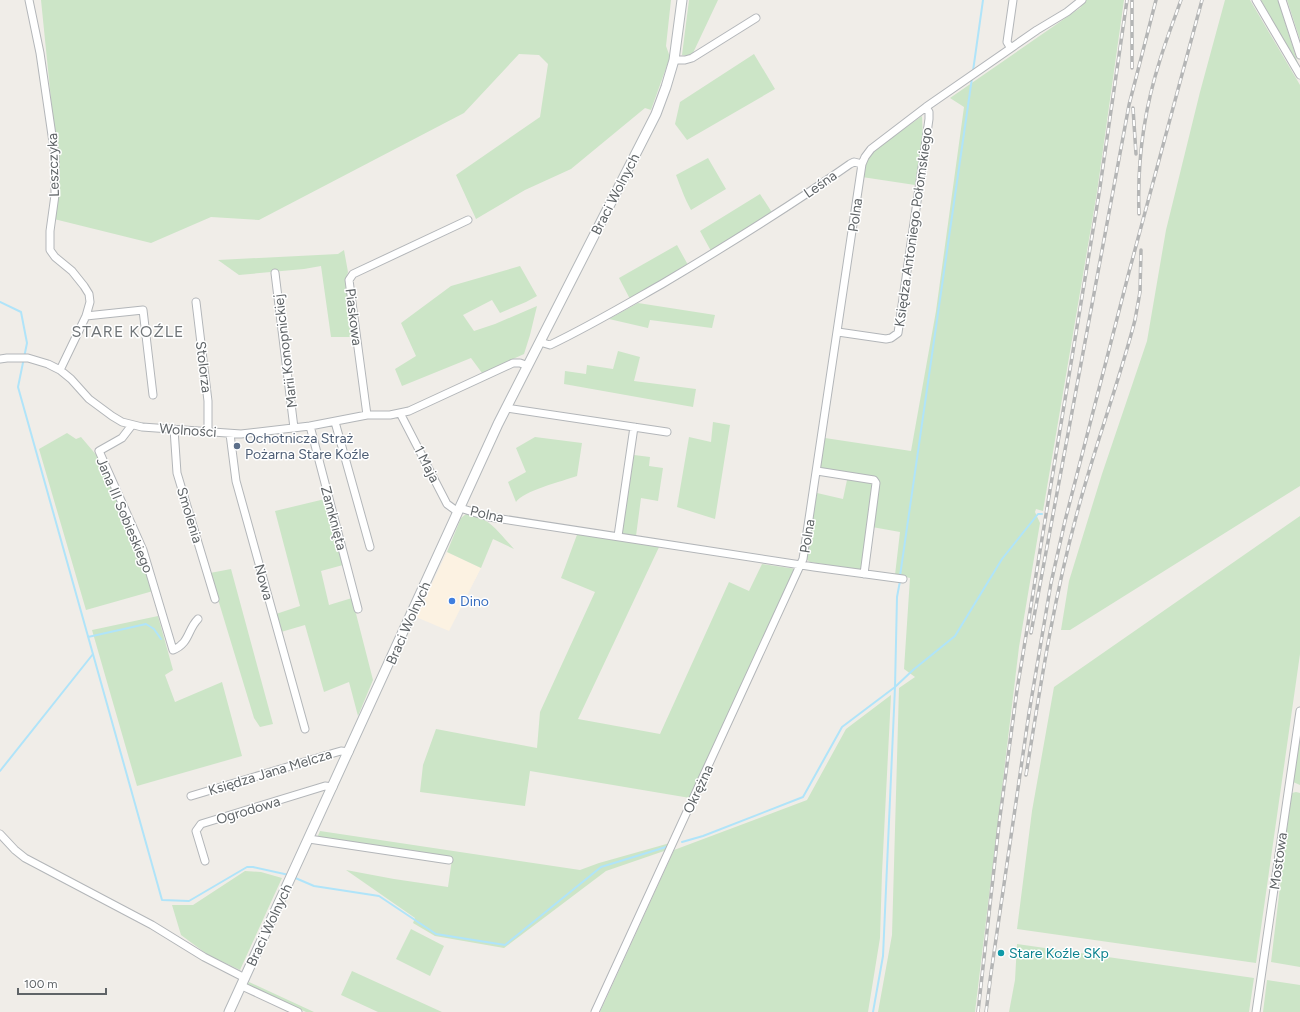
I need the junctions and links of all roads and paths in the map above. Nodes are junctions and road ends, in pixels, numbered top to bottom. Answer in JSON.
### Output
{"nodes":[{"id":1,"x":29,"y":0,"type":"edge"},
{"id":2,"x":682,"y":0,"type":"edge"},
{"id":3,"x":1013,"y":0,"type":"edge"},
{"id":4,"x":1082,"y":0,"type":"edge"},
{"id":5,"x":1256,"y":0,"type":"edge"},
{"id":6,"x":1282,"y":0,"type":"edge"},
{"id":7,"x":756,"y":18,"type":"dead end"},
{"id":8,"x":1010,"y":47,"type":"junction"},
{"id":9,"x":1300,"y":55,"type":"edge"},
{"id":10,"x":674,"y":60,"type":"junction"},
{"id":11,"x":1300,"y":75,"type":"edge"},
{"id":12,"x":926,"y":106,"type":"junction"},
{"id":13,"x":862,"y":164,"type":"junction"},
{"id":14,"x":468,"y":220,"type":"dead end"},
{"id":15,"x":275,"y":273,"type":"dead end"},
{"id":16,"x":196,"y":302,"type":"dead end"},
{"id":17,"x":86,"y":316,"type":"junction"},
{"id":18,"x":838,"y":332,"type":"junction"},
{"id":19,"x":540,"y":342,"type":"junction"},
{"id":20,"x":0,"y":359,"type":"edge"},
{"id":21,"x":528,"y":366,"type":"junction"},
{"id":22,"x":60,"y":370,"type":"junction"},
{"id":23,"x":153,"y":395,"type":"dead end"},
{"id":24,"x":506,"y":408,"type":"junction"},
{"id":25,"x":400,"y":413,"type":"junction"},
{"id":26,"x":367,"y":415,"type":"junction"},
{"id":27,"x":334,"y":422,"type":"junction"},
{"id":28,"x":132,"y":425,"type":"junction"},
{"id":29,"x":310,"y":426,"type":"junction"},
{"id":30,"x":634,"y":427,"type":"junction"},
{"id":31,"x":294,"y":428,"type":"junction"},
{"id":32,"x":174,"y":429,"type":"junction"},
{"id":33,"x":208,"y":432,"type":"junction"},
{"id":34,"x":667,"y":432,"type":"dead end"},
{"id":35,"x":230,"y":434,"type":"junction"},
{"id":36,"x":817,"y":471,"type":"junction"},
{"id":37,"x":459,"y":510,"type":"junction"},
{"id":38,"x":618,"y":536,"type":"junction"},
{"id":39,"x":370,"y":547,"type":"dead end"},
{"id":40,"x":801,"y":565,"type":"junction"},
{"id":41,"x":864,"y":574,"type":"junction"},
{"id":42,"x":901,"y":579,"type":"dead end"},
{"id":43,"x":215,"y":599,"type":"dead end"},
{"id":44,"x":358,"y":609,"type":"dead end"},
{"id":45,"x":198,"y":619,"type":"dead end"},
{"id":46,"x":1300,"y":710,"type":"edge"},
{"id":47,"x":305,"y":729,"type":"dead end"},
{"id":48,"x":349,"y":752,"type":"junction"},
{"id":49,"x":333,"y":787,"type":"junction"},
{"id":50,"x":191,"y":796,"type":"dead end"},
{"id":51,"x":0,"y":834,"type":"edge"},
{"id":52,"x":309,"y":839,"type":"junction"},
{"id":53,"x":449,"y":860,"type":"dead end"},
{"id":54,"x":205,"y":861,"type":"dead end"},
{"id":55,"x":243,"y":982,"type":"junction"},
{"id":56,"x":229,"y":1012,"type":"edge"},
{"id":57,"x":298,"y":1012,"type":"edge"},
{"id":58,"x":595,"y":1012,"type":"edge"},
{"id":59,"x":1256,"y":1012,"type":"edge"}],
"edges":[{"from":1,"to":17,"type":"street","name":"Leszczyka"},
{"from":2,"to":10,"type":"main road","name":"Braci Wolnych"},
{"from":3,"to":8,"type":"street"},
{"from":4,"to":8,"type":"street"},
{"from":5,"to":11,"type":"street"},
{"from":6,"to":9,"type":"street"},
{"from":7,"to":10,"type":"street"},
{"from":8,"to":12,"type":"street"},
{"from":10,"to":19,"type":"main road","name":"Braci Wolnych"},
{"from":12,"to":13,"type":"street"},
{"from":12,"to":18,"type":"street","name":"Księdza Antoniego Połomskiego"},
{"from":13,"to":18,"type":"street","name":"Polna"},
{"from":13,"to":19,"type":"street","name":"Leśna"},
{"from":14,"to":26,"type":"street","name":"Piaskowa"},
{"from":15,"to":31,"type":"street","name":"Marii Konopnickiej"},
{"from":16,"to":33,"type":"street","name":"Stolorza"},
{"from":17,"to":22,"type":"street","name":"Leszczyka"},
{"from":17,"to":23,"type":"street"},
{"from":18,"to":36,"type":"street","name":"Polna"},
{"from":19,"to":21,"type":"main road","name":"Braci Wolnych"},
{"from":20,"to":22,"type":"street","name":"Wolności"},
{"from":21,"to":24,"type":"main road","name":"Braci Wolnych"},
{"from":21,"to":25,"type":"street","name":"Wolności"},
{"from":22,"to":28,"type":"street","name":"Wolności"},
{"from":24,"to":30,"type":"street"},
{"from":24,"to":37,"type":"main road","name":"Braci Wolnych"},
{"from":25,"to":26,"type":"street","name":"Wolności"},
{"from":25,"to":37,"type":"street","name":"1 Maja"},
{"from":26,"to":27,"type":"street","name":"Wolności"},
{"from":27,"to":29,"type":"street","name":"Wolności"},
{"from":27,"to":39,"type":"street"},
{"from":28,"to":32,"type":"street","name":"Wolności"},
{"from":28,"to":45,"type":"street","name":"Jana III Sobieskiego"},
{"from":29,"to":31,"type":"street","name":"Wolności"},
{"from":29,"to":44,"type":"street","name":"Zamknięta"},
{"from":30,"to":34,"type":"street"},
{"from":30,"to":38,"type":"street"},
{"from":31,"to":35,"type":"street","name":"Wolności"},
{"from":32,"to":33,"type":"street","name":"Wolności"},
{"from":32,"to":43,"type":"street","name":"Smolenia"},
{"from":33,"to":35,"type":"street","name":"Wolności"},
{"from":35,"to":47,"type":"street","name":"Nowa"},
{"from":36,"to":40,"type":"street","name":"Polna"},
{"from":36,"to":41,"type":"street"},
{"from":37,"to":38,"type":"street","name":"Polna"},
{"from":37,"to":48,"type":"main road","name":"Braci Wolnych"},
{"from":38,"to":40,"type":"street","name":"Polna"},
{"from":40,"to":41,"type":"street"},
{"from":40,"to":58,"type":"street","name":"Okrężna"},
{"from":41,"to":42,"type":"street"},
{"from":46,"to":59,"type":"street","name":"Mostowa"},
{"from":48,"to":49,"type":"main road","name":"Braci Wolnych"},
{"from":48,"to":50,"type":"street","name":"Księdza Jana Melcza"},
{"from":49,"to":52,"type":"main road","name":"Braci Wolnych"},
{"from":49,"to":54,"type":"street","name":"Ogrodowa"},
{"from":51,"to":55,"type":"street"},
{"from":52,"to":53,"type":"street"},
{"from":52,"to":55,"type":"main road","name":"Braci Wolnych"},
{"from":55,"to":56,"type":"main road","name":"Braci Wolnych"},
{"from":55,"to":57,"type":"street"}]}
